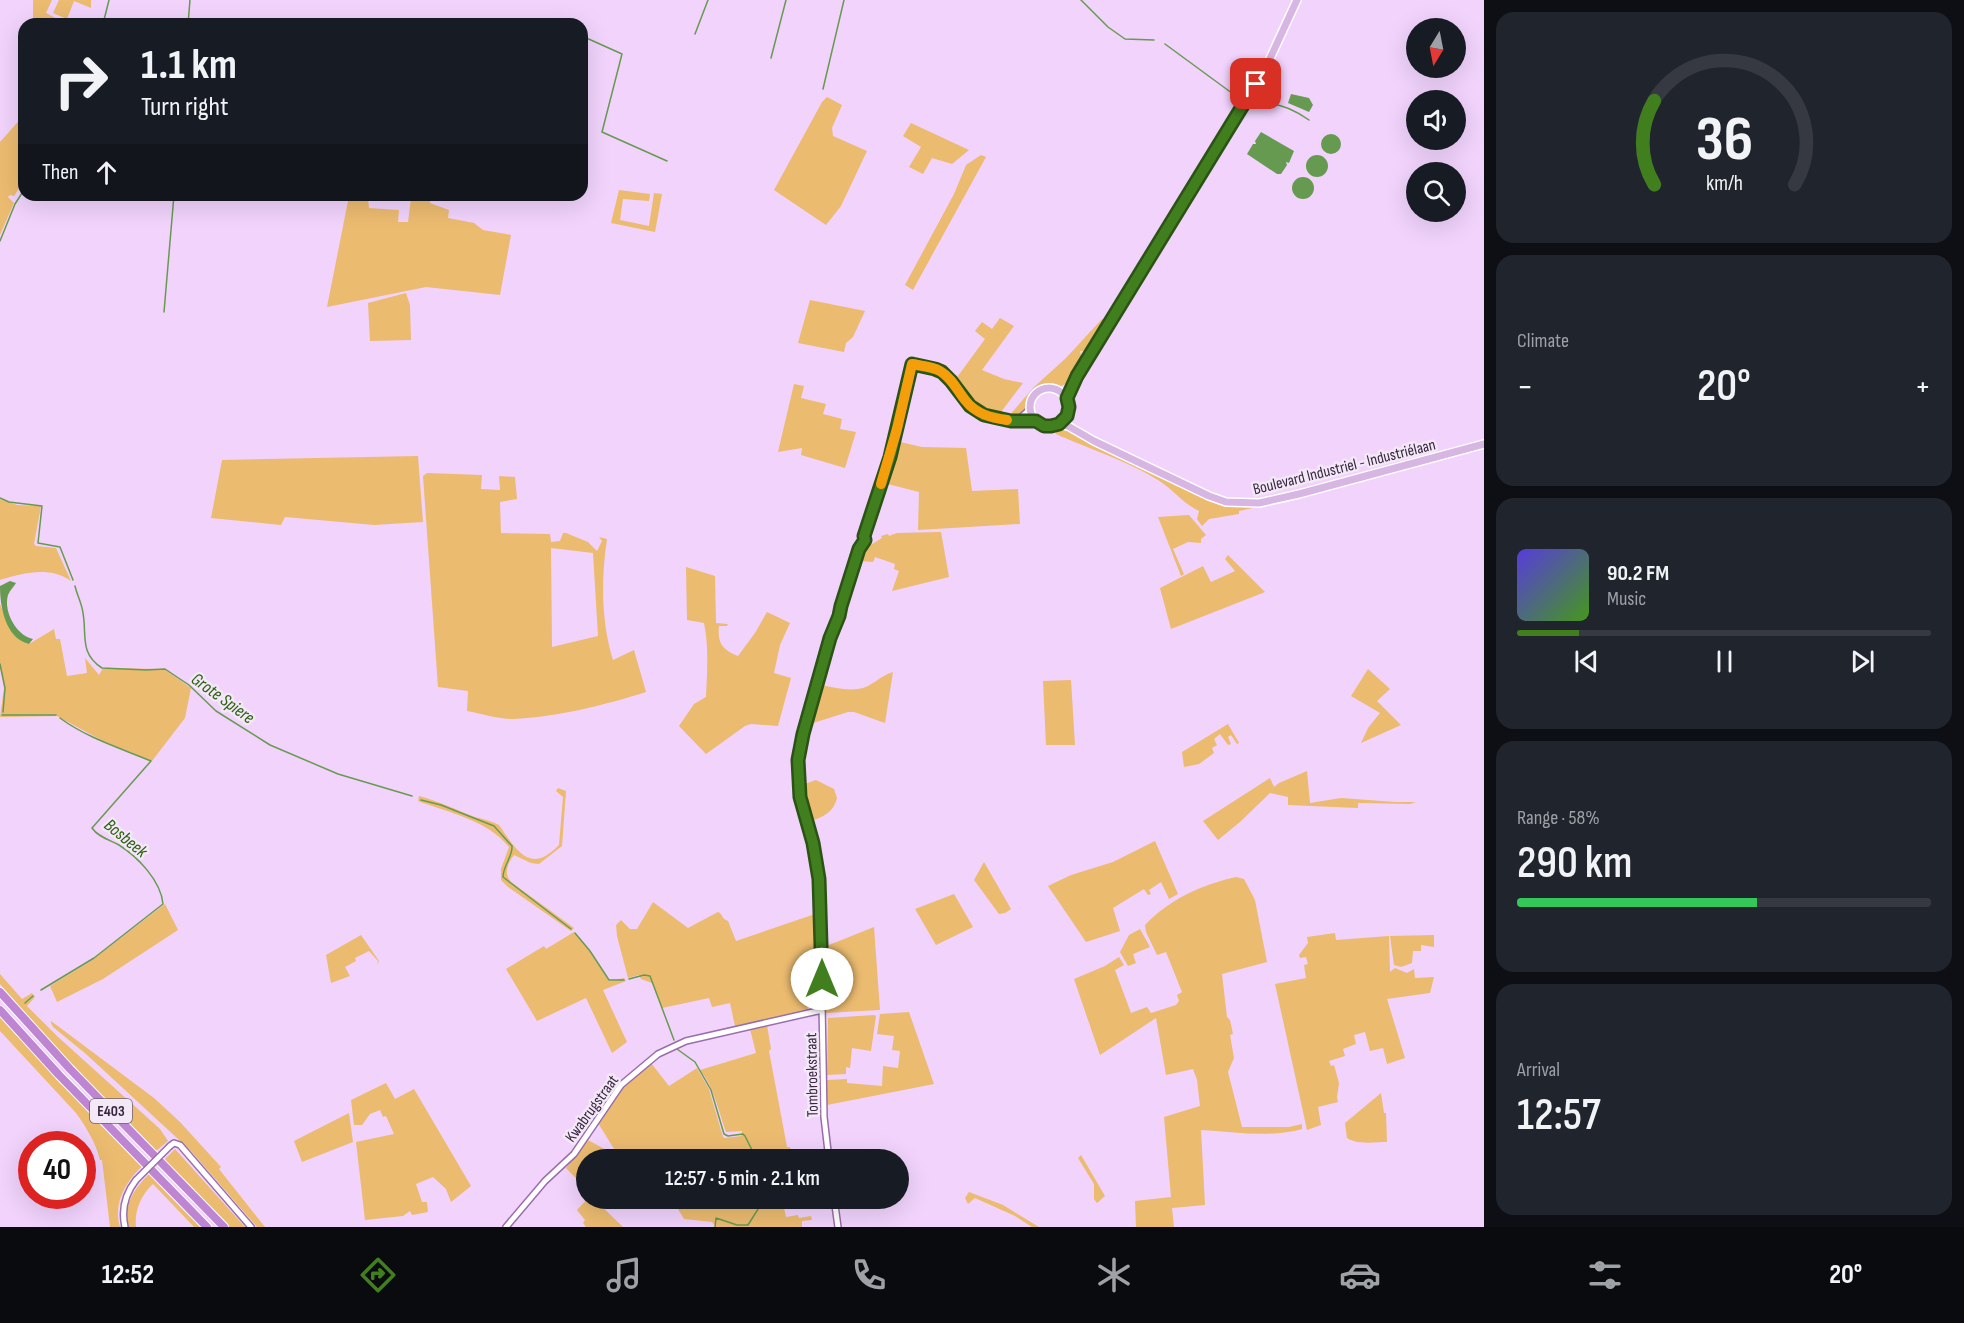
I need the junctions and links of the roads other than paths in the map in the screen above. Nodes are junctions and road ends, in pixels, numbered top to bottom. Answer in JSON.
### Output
{"nodes":[{"id":1,"x":1297,"y":0,"type":"edge"},
{"id":2,"x":1077,"y":376,"type":"junction"},
{"id":3,"x":1057,"y":389,"type":"junction"},
{"id":4,"x":1067,"y":398,"type":"junction"},
{"id":5,"x":1030,"y":409,"type":"junction"},
{"id":6,"x":1068,"y":414,"type":"junction"},
{"id":7,"x":1016,"y":421,"type":"junction"},
{"id":8,"x":1036,"y":421,"type":"junction"},
{"id":9,"x":1059,"y":424,"type":"junction"},
{"id":10,"x":1081,"y":433,"type":"junction"},
{"id":11,"x":1484,"y":444,"type":"edge"},
{"id":12,"x":0,"y":992,"type":"edge"},
{"id":13,"x":0,"y":1010,"type":"edge"},
{"id":14,"x":822,"y":1010,"type":"junction"},
{"id":15,"x":828,"y":1149,"type":"edge"},
{"id":16,"x":836,"y":1209,"type":"edge"},
{"id":17,"x":125,"y":1227,"type":"edge"},
{"id":18,"x":207,"y":1227,"type":"edge"},
{"id":19,"x":224,"y":1227,"type":"edge"},
{"id":20,"x":251,"y":1227,"type":"edge"},
{"id":21,"x":506,"y":1227,"type":"edge"},
{"id":22,"x":838,"y":1227,"type":"edge"}],
"edges":[{"from":1,"to":2,"type":"main road"},
{"from":2,"to":3,"type":"main road"},
{"from":2,"to":4,"type":"main road"},
{"from":3,"to":4,"type":"main road"},
{"from":3,"to":5,"type":"main road"},
{"from":4,"to":6,"type":"main road"},
{"from":5,"to":7,"type":"street"},
{"from":5,"to":8,"type":"main road"},
{"from":6,"to":9,"type":"main road"},
{"from":6,"to":10,"type":"main road","name":"Boulevard Industriel - Industriélaan"},
{"from":7,"to":8,"type":"street"},
{"from":7,"to":14,"type":"street","name":"Tombroekstraat"},
{"from":8,"to":9,"type":"main road"},
{"from":9,"to":10,"type":"main road","name":"Boulevard Industriel - Industriélaan"},
{"from":10,"to":11,"type":"main road","name":"Boulevard Industriel - Industriélaan"},
{"from":12,"to":19,"type":"highway","number":"E403"},
{"from":13,"to":18,"type":"highway","number":"E403"},
{"from":14,"to":15,"type":"street","name":"Tombroekstraat"},
{"from":14,"to":21,"type":"street","name":"Kwabrugstraat"},
{"from":16,"to":22,"type":"street"},
{"from":17,"to":20,"type":"street","bridge":true}]}
